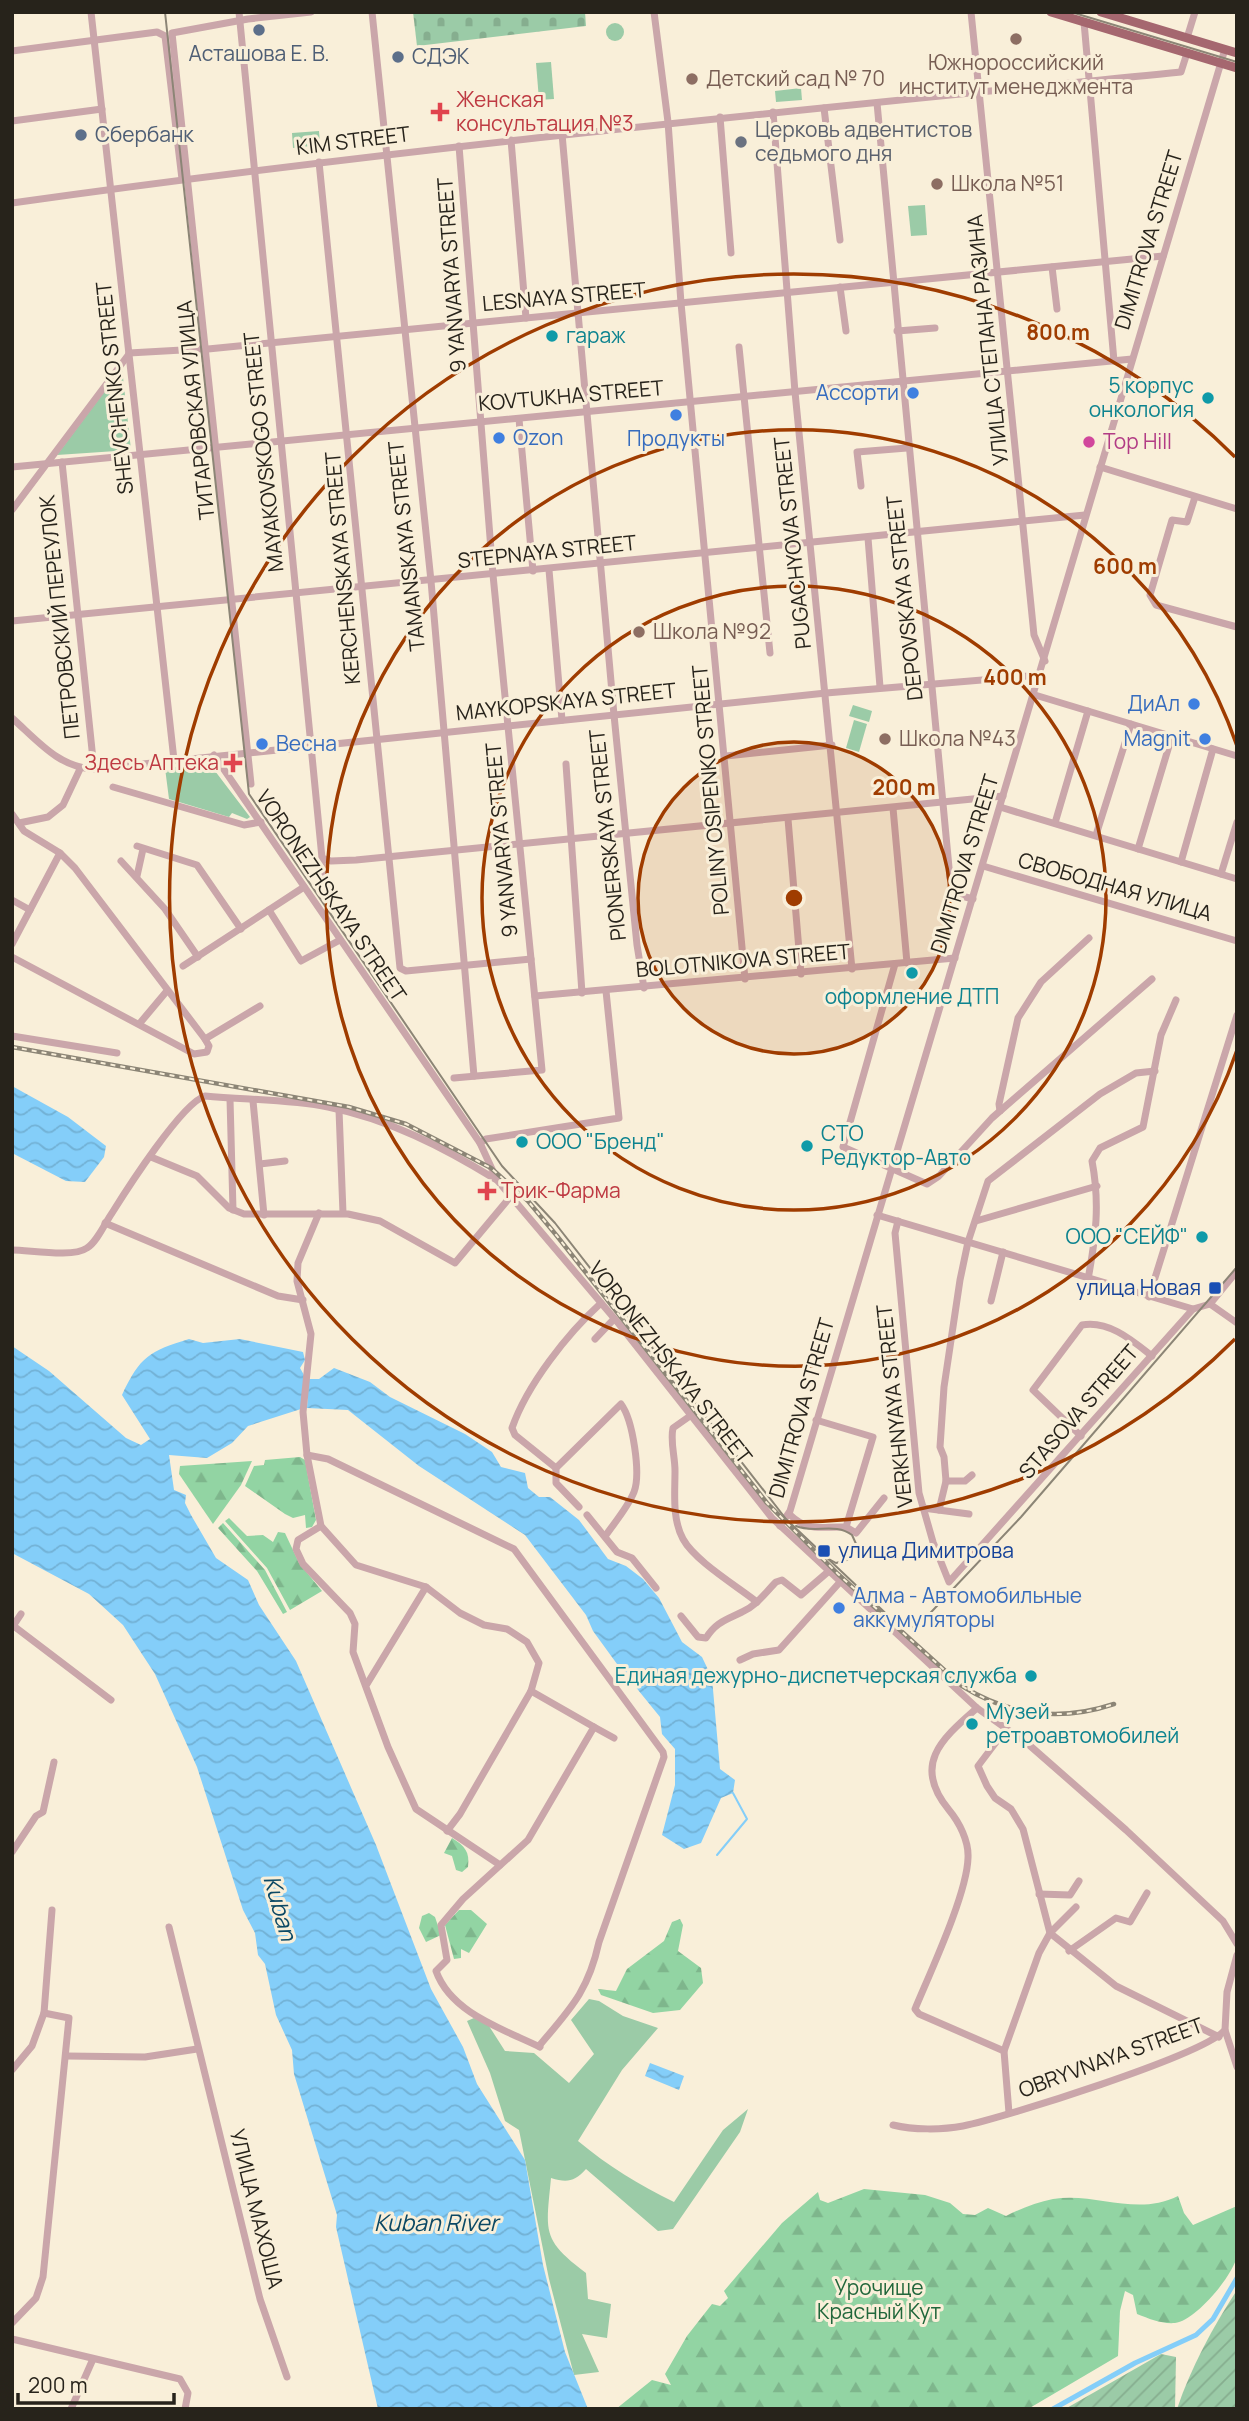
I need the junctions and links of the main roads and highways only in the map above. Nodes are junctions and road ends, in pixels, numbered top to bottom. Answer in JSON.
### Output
{"nodes":[{"id":1,"x":1051,"y":12,"type":"edge"},
{"id":2,"x":1101,"y":12,"type":"edge"},
{"id":3,"x":1237,"y":53,"type":"edge"},
{"id":4,"x":1237,"y":68,"type":"edge"}],
"edges":[{"from":1,"to":4,"type":"main road"},
{"from":2,"to":3,"type":"main road"}]}
